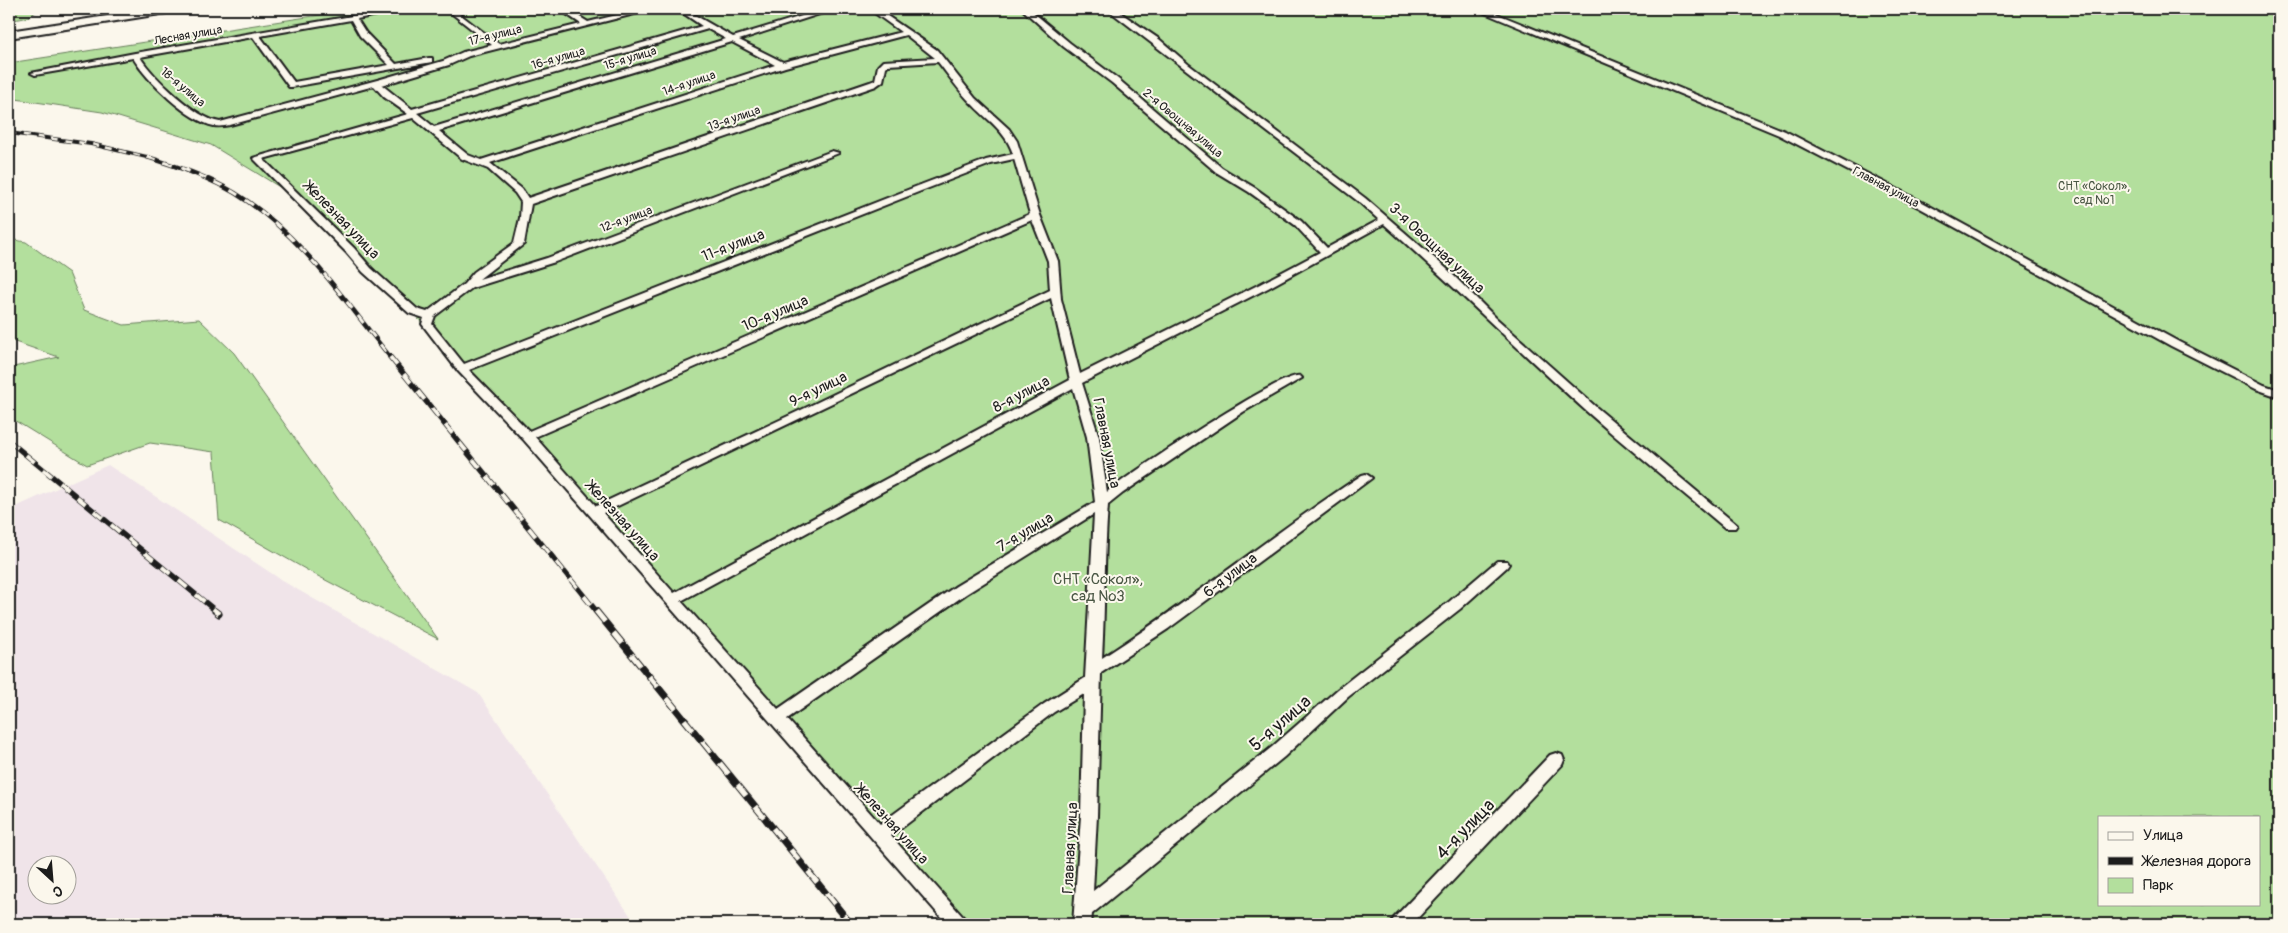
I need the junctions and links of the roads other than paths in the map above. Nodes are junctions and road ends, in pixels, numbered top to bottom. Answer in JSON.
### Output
{"nodes":[{"id":1,"x":154,"y":9,"type":"edge"},
{"id":2,"x":173,"y":9,"type":"edge"},
{"id":3,"x":404,"y":9,"type":"edge"},
{"id":4,"x":449,"y":9,"type":"edge"},
{"id":5,"x":562,"y":9,"type":"edge"},
{"id":6,"x":650,"y":9,"type":"edge"},
{"id":7,"x":680,"y":9,"type":"edge"},
{"id":8,"x":832,"y":9,"type":"edge"},
{"id":9,"x":873,"y":9,"type":"edge"},
{"id":10,"x":1025,"y":9,"type":"edge"},
{"id":11,"x":1111,"y":9,"type":"edge"},
{"id":12,"x":1479,"y":9,"type":"edge"},
{"id":13,"x":352,"y":18,"type":"junction"},
{"id":14,"x":586,"y":24,"type":"junction"},
{"id":15,"x":711,"y":26,"type":"junction"},
{"id":16,"x":9,"y":33,"type":"edge"},
{"id":17,"x":906,"y":33,"type":"junction"},
{"id":18,"x":255,"y":35,"type":"junction"},
{"id":19,"x":734,"y":38,"type":"junction"},
{"id":20,"x":497,"y":46,"type":"junction"},
{"id":21,"x":466,"y":54,"type":"junction"},
{"id":22,"x":136,"y":55,"type":"junction"},
{"id":23,"x":941,"y":60,"type":"junction"},
{"id":24,"x":782,"y":65,"type":"junction"},
{"id":25,"x":395,"y":67,"type":"junction"},
{"id":26,"x":35,"y":72,"type":"dead end"},
{"id":27,"x":381,"y":83,"type":"junction"},
{"id":28,"x":413,"y":113,"type":"junction"},
{"id":29,"x":226,"y":123,"type":"joint"},
{"id":30,"x":434,"y":130,"type":"junction"},
{"id":31,"x":835,"y":153,"type":"dead end"},
{"id":32,"x":1018,"y":156,"type":"junction"},
{"id":33,"x":257,"y":158,"type":"joint"},
{"id":34,"x":482,"y":163,"type":"junction"},
{"id":35,"x":526,"y":202,"type":"junction"},
{"id":36,"x":1036,"y":215,"type":"junction"},
{"id":37,"x":1385,"y":220,"type":"junction"},
{"id":38,"x":1326,"y":252,"type":"junction"},
{"id":39,"x":468,"y":286,"type":"junction"},
{"id":40,"x":1055,"y":292,"type":"junction"},
{"id":41,"x":430,"y":315,"type":"junction"},
{"id":42,"x":462,"y":369,"type":"junction"},
{"id":43,"x":1296,"y":378,"type":"dead end"},
{"id":44,"x":1076,"y":381,"type":"junction"},
{"id":45,"x":2279,"y":394,"type":"edge"},
{"id":46,"x":527,"y":436,"type":"junction"},
{"id":47,"x":1366,"y":478,"type":"dead end"},
{"id":48,"x":1102,"y":504,"type":"junction"},
{"id":49,"x":594,"y":512,"type":"junction"},
{"id":50,"x":1730,"y":524,"type":"dead end"},
{"id":51,"x":1502,"y":564,"type":"dead end"},
{"id":52,"x":672,"y":600,"type":"junction"},
{"id":53,"x":1093,"y":676,"type":"junction"},
{"id":54,"x":775,"y":719,"type":"junction"},
{"id":55,"x":1556,"y":760,"type":"dead end"},
{"id":56,"x":880,"y":834,"type":"junction"},
{"id":57,"x":1082,"y":917,"type":"edge"},
{"id":58,"x":958,"y":924,"type":"edge"},
{"id":59,"x":1400,"y":924,"type":"edge"}],
"edges":[{"from":1,"to":16,"type":"main road"},
{"from":2,"to":16,"type":"main road"},
{"from":3,"to":13,"type":"street","name":"Лесная улица"},
{"from":4,"to":20,"type":"street"},
{"from":5,"to":14,"type":"street"},
{"from":6,"to":14,"type":"street","name":"17-я улица"},
{"from":7,"to":15,"type":"street"},
{"from":8,"to":19,"type":"street","name":"15-я улица"},
{"from":9,"to":17,"type":"street","name":"Главная улица"},
{"from":10,"to":38,"type":"street","name":"2-я Овощная улица"},
{"from":11,"to":37,"type":"street","name":"3-я Овощная улица"},
{"from":12,"to":45,"type":"street","name":"Главная улица"},
{"from":13,"to":18,"type":"street","name":"Лесная улица"},
{"from":13,"to":25,"type":"street"},
{"from":14,"to":20,"type":"street","name":"17-я улица"},
{"from":15,"to":19,"type":"street"},
{"from":15,"to":28,"type":"street","name":"16-я улица"},
{"from":17,"to":23,"type":"street","name":"Главная улица"},
{"from":17,"to":24,"type":"street","name":"14-я улица"},
{"from":18,"to":22,"type":"street","name":"Лесная улица"},
{"from":18,"to":25,"type":"street"},
{"from":19,"to":24,"type":"street"},
{"from":19,"to":30,"type":"street","name":"15-я улица"},
{"from":20,"to":21,"type":"street","name":"17-я улица"},
{"from":21,"to":25,"type":"street"},
{"from":21,"to":27,"type":"street","name":"17-я улица"},
{"from":22,"to":26,"type":"street","name":"Лесная улица"},
{"from":22,"to":29,"type":"street","name":"18-я улица"},
{"from":23,"to":32,"type":"street","name":"Главная улица"},
{"from":23,"to":35,"type":"street","name":"13-я улица"},
{"from":24,"to":34,"type":"street","name":"14-я улица"},
{"from":27,"to":28,"type":"street"},
{"from":27,"to":29,"type":"street","name":"17-я улица"},
{"from":28,"to":30,"type":"street"},
{"from":28,"to":33,"type":"street","name":"16-я улица"},
{"from":30,"to":34,"type":"street"},
{"from":31,"to":39,"type":"street","name":"12-я улица"},
{"from":32,"to":36,"type":"street","name":"Главная улица"},
{"from":32,"to":42,"type":"street","name":"11-я улица"},
{"from":33,"to":41,"type":"street","name":"Железная улица"},
{"from":34,"to":35,"type":"street"},
{"from":35,"to":39,"type":"street"},
{"from":36,"to":40,"type":"street","name":"Главная улица"},
{"from":36,"to":46,"type":"street","name":"10-я улица"},
{"from":37,"to":38,"type":"street","name":"8-я улица"},
{"from":37,"to":50,"type":"street","name":"3-я Овощная улица"},
{"from":38,"to":44,"type":"street","name":"8-я улица"},
{"from":39,"to":41,"type":"street","name":"12-я улица"},
{"from":40,"to":44,"type":"street","name":"Главная улица"},
{"from":40,"to":49,"type":"street","name":"9-я улица"},
{"from":41,"to":42,"type":"street","name":"Железная улица"},
{"from":42,"to":46,"type":"street","name":"Железная улица"},
{"from":43,"to":48,"type":"street","name":"7-я улица"},
{"from":44,"to":48,"type":"street","name":"Главная улица"},
{"from":44,"to":52,"type":"street","name":"8-я улица"},
{"from":46,"to":49,"type":"street","name":"Железная улица"},
{"from":47,"to":53,"type":"street","name":"6-я улица"},
{"from":48,"to":53,"type":"street","name":"Главная улица"},
{"from":48,"to":54,"type":"street","name":"7-я улица"},
{"from":49,"to":52,"type":"street","name":"Железная улица"},
{"from":51,"to":57,"type":"street","name":"5-я улица"},
{"from":52,"to":54,"type":"street","name":"Железная улица"},
{"from":53,"to":56,"type":"street","name":"6-я улица"},
{"from":53,"to":57,"type":"street","name":"Главная улица"},
{"from":54,"to":56,"type":"street","name":"Железная улица"},
{"from":55,"to":59,"type":"street","name":"4-я улица"},
{"from":56,"to":58,"type":"street","name":"Железная улица"}]}
